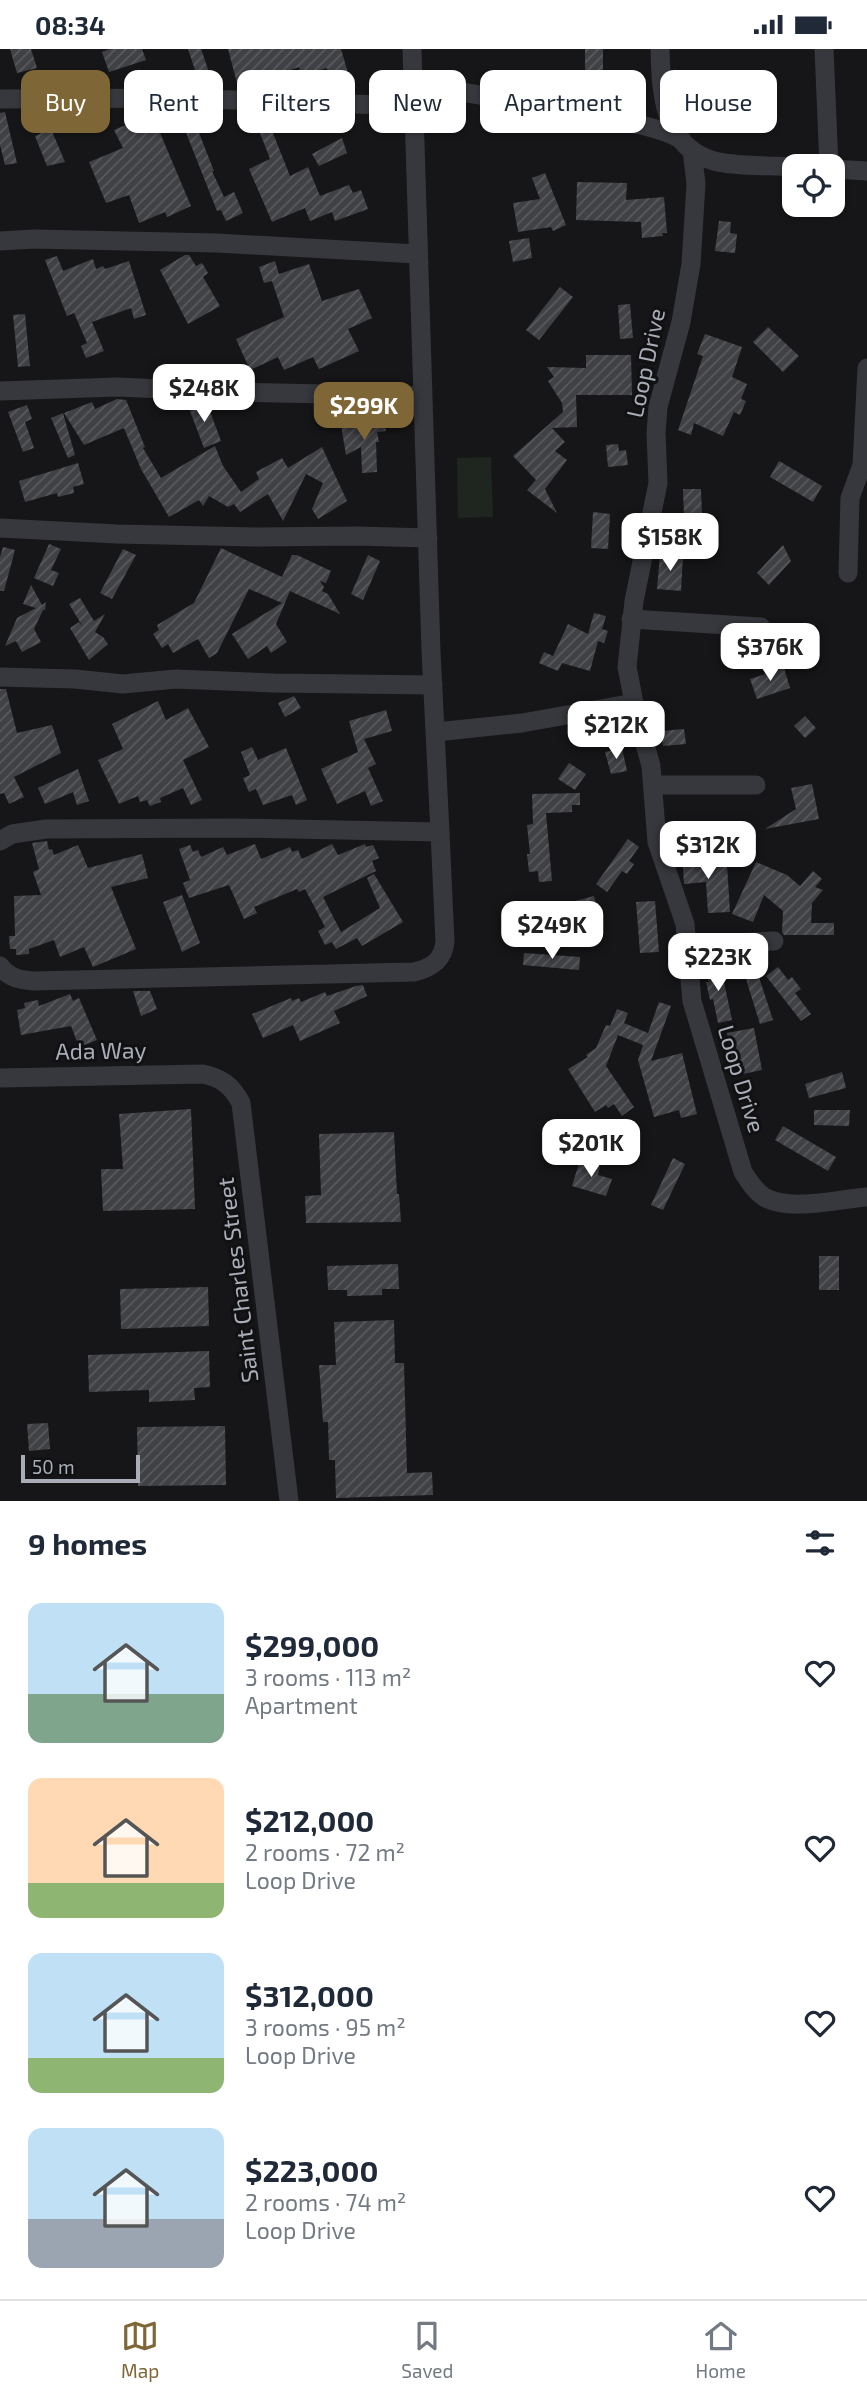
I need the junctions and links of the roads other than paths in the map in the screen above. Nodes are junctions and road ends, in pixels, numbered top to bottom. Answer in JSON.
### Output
{"nodes":[{"id":1,"x":412,"y":49,"type":"edge"},
{"id":2,"x":660,"y":49,"type":"edge"},
{"id":3,"x":824,"y":49,"type":"edge"},
{"id":4,"x":413,"y":70,"type":"edge"},
{"id":5,"x":466,"y":91,"type":"edge"},
{"id":6,"x":0,"y":99,"type":"edge"},
{"id":7,"x":369,"y":105,"type":"edge"},
{"id":8,"x":415,"y":133,"type":"edge"},
{"id":9,"x":686,"y":145,"type":"junction"},
{"id":10,"x":830,"y":154,"type":"edge"},
{"id":11,"x":782,"y":166,"type":"edge"},
{"id":12,"x":845,"y":169,"type":"edge"},
{"id":13,"x":867,"y":171,"type":"edge"},
{"id":14,"x":0,"y":241,"type":"edge"},
{"id":15,"x":417,"y":254,"type":"junction"},
{"id":16,"x":867,"y":368,"type":"edge"},
{"id":17,"x":0,"y":391,"type":"edge"},
{"id":18,"x":422,"y":396,"type":"junction"},
{"id":19,"x":0,"y":528,"type":"edge"},
{"id":20,"x":428,"y":538,"type":"junction"},
{"id":21,"x":848,"y":573,"type":"dead end"},
{"id":22,"x":631,"y":619,"type":"junction"},
{"id":23,"x":761,"y":627,"type":"dead end"},
{"id":24,"x":0,"y":677,"type":"edge"},
{"id":25,"x":433,"y":685,"type":"junction"},
{"id":26,"x":634,"y":703,"type":"junction"},
{"id":27,"x":436,"y":732,"type":"junction"},
{"id":28,"x":653,"y":785,"type":"junction"},
{"id":29,"x":756,"y":785,"type":"dead end"},
{"id":30,"x":440,"y":832,"type":"junction"},
{"id":31,"x":0,"y":841,"type":"edge"},
{"id":32,"x":774,"y":941,"type":"dead end"},
{"id":33,"x":688,"y":945,"type":"junction"},
{"id":34,"x":0,"y":966,"type":"edge"},
{"id":35,"x":203,"y":1074,"type":"joint"},
{"id":36,"x":0,"y":1078,"type":"edge"},
{"id":37,"x":867,"y":1197,"type":"edge"},
{"id":38,"x":289,"y":1501,"type":"edge"}],
"edges":[{"from":1,"to":4,"type":"street"},
{"from":2,"to":9,"type":"street","name":"Loop Drive"},
{"from":3,"to":10,"type":"street"},
{"from":5,"to":9,"type":"street"},
{"from":6,"to":7,"type":"street"},
{"from":8,"to":15,"type":"street"},
{"from":9,"to":11,"type":"street"},
{"from":9,"to":22,"type":"street","name":"Loop Drive"},
{"from":12,"to":13,"type":"street"},
{"from":14,"to":15,"type":"street"},
{"from":15,"to":18,"type":"street"},
{"from":16,"to":21,"type":"street"},
{"from":17,"to":18,"type":"street"},
{"from":18,"to":20,"type":"street"},
{"from":19,"to":20,"type":"street"},
{"from":20,"to":25,"type":"street"},
{"from":22,"to":23,"type":"street"},
{"from":22,"to":26,"type":"street","name":"Loop Drive"},
{"from":24,"to":25,"type":"street"},
{"from":25,"to":27,"type":"street"},
{"from":26,"to":27,"type":"street"},
{"from":26,"to":28,"type":"street","name":"Loop Drive"},
{"from":27,"to":30,"type":"street"},
{"from":28,"to":29,"type":"street"},
{"from":28,"to":33,"type":"street","name":"Loop Drive"},
{"from":30,"to":31,"type":"street"},
{"from":30,"to":34,"type":"street"},
{"from":32,"to":33,"type":"street"},
{"from":33,"to":37,"type":"street","name":"Loop Drive"},
{"from":35,"to":36,"type":"street","name":"Ada Way"},
{"from":35,"to":38,"type":"street","name":"Saint Charles Street"}]}
